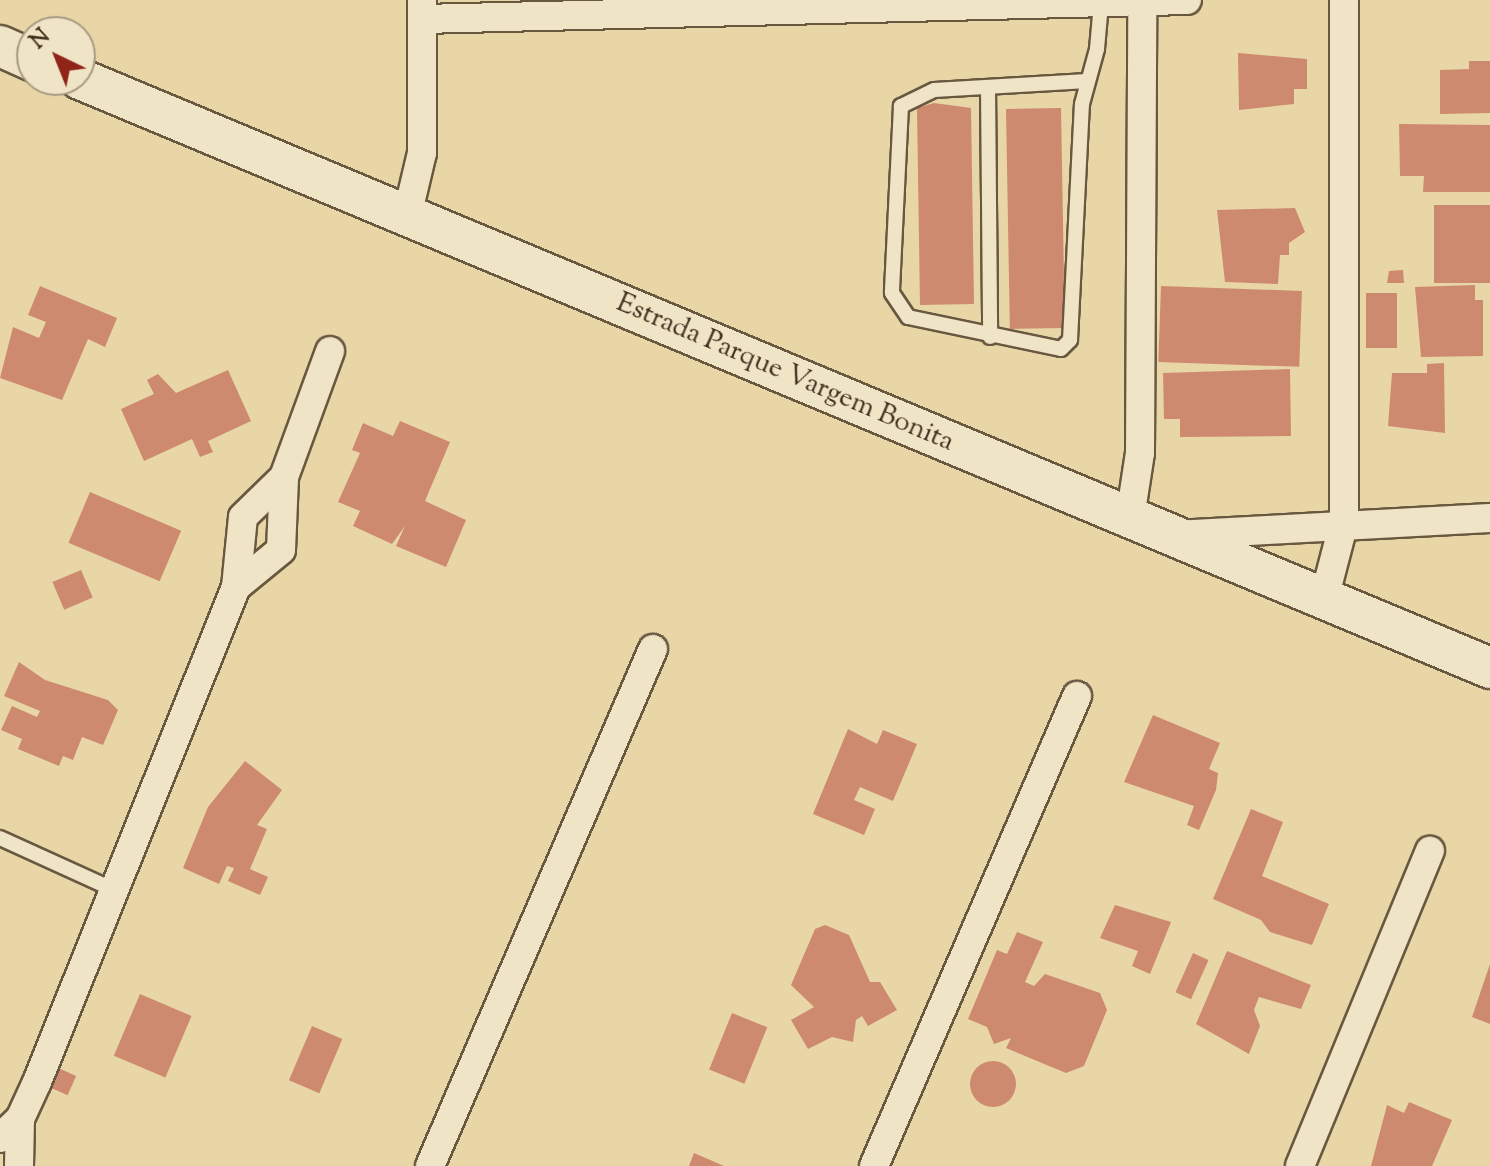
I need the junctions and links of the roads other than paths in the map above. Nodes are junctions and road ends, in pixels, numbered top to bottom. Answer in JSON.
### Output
{"nodes":[{"id":1,"x":1187,"y":0,"type":"edge"},
{"id":2,"x":1344,"y":0,"type":"edge"},
{"id":3,"x":1142,"y":2,"type":"edge"},
{"id":4,"x":1101,"y":3,"type":"junction"},
{"id":5,"x":422,"y":10,"type":"edge"},
{"id":6,"x":1087,"y":81,"type":"junction"},
{"id":7,"x":96,"y":85,"type":"edge"},
{"id":8,"x":988,"y":87,"type":"junction"},
{"id":9,"x":408,"y":212,"type":"junction"},
{"id":10,"x":990,"y":337,"type":"junction"},
{"id":11,"x":330,"y":351,"type":"dead end"},
{"id":12,"x":284,"y":477,"type":"junction"},
{"id":13,"x":1130,"y":518,"type":"junction"},
{"id":14,"x":1490,"y":518,"type":"edge"},
{"id":15,"x":1344,"y":522,"type":"junction"},
{"id":16,"x":1168,"y":536,"type":"junction"},
{"id":17,"x":236,"y":587,"type":"junction"},
{"id":18,"x":1324,"y":599,"type":"junction"},
{"id":19,"x":653,"y":649,"type":"dead end"},
{"id":20,"x":1490,"y":668,"type":"edge"},
{"id":21,"x":1077,"y":696,"type":"dead end"},
{"id":22,"x":0,"y":838,"type":"edge"},
{"id":23,"x":1430,"y":851,"type":"dead end"},
{"id":24,"x":114,"y":890,"type":"junction"},
{"id":25,"x":10,"y":1128,"type":"edge"},
{"id":26,"x":19,"y":1166,"type":"edge"},
{"id":27,"x":430,"y":1166,"type":"edge"},
{"id":28,"x":874,"y":1166,"type":"edge"},
{"id":29,"x":1300,"y":1166,"type":"edge"}],
"edges":[{"from":1,"to":3,"type":"street"},
{"from":2,"to":15,"type":"street"},
{"from":3,"to":4,"type":"street"},
{"from":3,"to":13,"type":"street"},
{"from":4,"to":5,"type":"street"},
{"from":4,"to":6,"type":"lane"},
{"from":5,"to":9,"type":"street"},
{"from":6,"to":8,"type":"lane"},
{"from":6,"to":10,"type":"lane"},
{"from":7,"to":9,"type":"main road","name":"Estrada Parque Vargem Bonita"},
{"from":8,"to":10,"type":"lane"},
{"from":8,"to":10,"type":"lane"},
{"from":9,"to":13,"type":"main road","name":"Estrada Parque Vargem Bonita"},
{"from":11,"to":12,"type":"street"},
{"from":12,"to":17,"type":"street"},
{"from":12,"to":17,"type":"street"},
{"from":13,"to":16,"type":"main road","name":"Estrada Parque Vargem Bonita"},
{"from":14,"to":15,"type":"street"},
{"from":15,"to":16,"type":"street"},
{"from":15,"to":18,"type":"street"},
{"from":16,"to":18,"type":"main road","name":"Estrada Parque Vargem Bonita"},
{"from":17,"to":24,"type":"street"},
{"from":18,"to":20,"type":"main road","name":"Estrada Parque Vargem Bonita"},
{"from":19,"to":27,"type":"street"},
{"from":21,"to":28,"type":"street"},
{"from":22,"to":24,"type":"lane"},
{"from":23,"to":29,"type":"street"},
{"from":24,"to":25,"type":"street"},
{"from":25,"to":26,"type":"street"}]}
